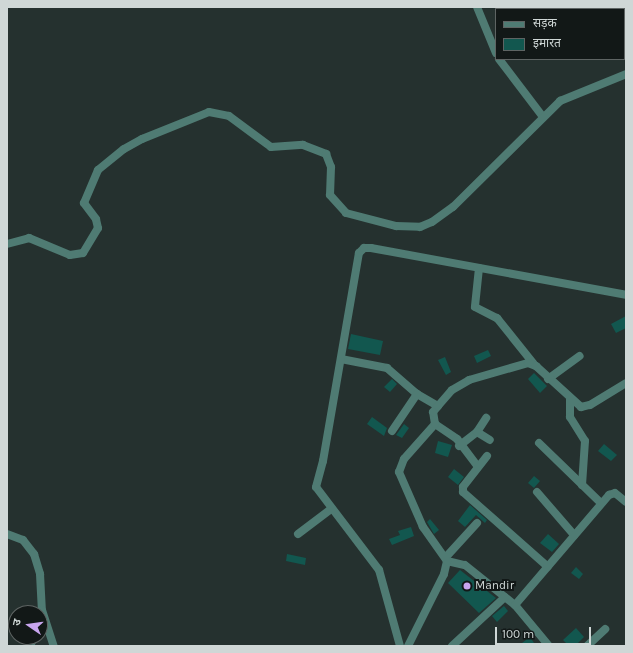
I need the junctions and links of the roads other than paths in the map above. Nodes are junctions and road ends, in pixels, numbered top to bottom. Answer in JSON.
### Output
{"nodes":[{"id":1,"x":476,"y":7,"type":"edge"},
{"id":2,"x":495,"y":51,"type":"edge"},
{"id":3,"x":500,"y":60,"type":"edge"},
{"id":4,"x":626,"y":74,"type":"edge"},
{"id":5,"x":543,"y":117,"type":"junction"},
{"id":6,"x":7,"y":244,"type":"edge"},
{"id":7,"x":479,"y":268,"type":"junction"},
{"id":8,"x":626,"y":295,"type":"edge"},
{"id":9,"x":580,"y":356,"type":"dead end"},
{"id":10,"x":341,"y":359,"type":"junction"},
{"id":11,"x":533,"y":363,"type":"junction"},
{"id":12,"x":548,"y":379,"type":"junction"},
{"id":13,"x":626,"y":383,"type":"edge"},
{"id":14,"x":417,"y":394,"type":"junction"},
{"id":15,"x":570,"y":399,"type":"junction"},
{"id":16,"x":438,"y":406,"type":"junction"},
{"id":17,"x":486,"y":418,"type":"dead end"},
{"id":18,"x":435,"y":424,"type":"junction"},
{"id":19,"x":392,"y":431,"type":"dead end"},
{"id":20,"x":477,"y":432,"type":"junction"},
{"id":21,"x":490,"y":440,"type":"dead end"},
{"id":22,"x":539,"y":443,"type":"dead end"},
{"id":23,"x":459,"y":446,"type":"junction"},
{"id":24,"x":488,"y":456,"type":"dead end"},
{"id":25,"x":477,"y":466,"type":"junction"},
{"id":26,"x":582,"y":485,"type":"junction"},
{"id":27,"x":537,"y":492,"type":"dead end"},
{"id":28,"x":626,"y":502,"type":"edge"},
{"id":29,"x":601,"y":503,"type":"junction"},
{"id":30,"x":331,"y":509,"type":"junction"},
{"id":31,"x":477,"y":523,"type":"dead end"},
{"id":32,"x":7,"y":534,"type":"edge"},
{"id":33,"x":298,"y":534,"type":"dead end"},
{"id":34,"x":574,"y":535,"type":"junction"},
{"id":35,"x":446,"y":559,"type":"junction"},
{"id":36,"x":548,"y":567,"type":"junction"},
{"id":37,"x":505,"y":597,"type":"junction"},
{"id":38,"x":41,"y":602,"type":"junction"},
{"id":39,"x":40,"y":605,"type":"edge"},
{"id":40,"x":515,"y":605,"type":"junction"},
{"id":41,"x":605,"y":629,"type":"dead end"},
{"id":42,"x":54,"y":646,"type":"edge"},
{"id":43,"x":400,"y":646,"type":"edge"},
{"id":44,"x":408,"y":646,"type":"edge"},
{"id":45,"x":452,"y":646,"type":"edge"},
{"id":46,"x":549,"y":646,"type":"edge"},
{"id":47,"x":587,"y":646,"type":"edge"}],
"edges":[{"from":1,"to":2,"type":"street"},
{"from":3,"to":5,"type":"street"},
{"from":4,"to":5,"type":"street"},
{"from":5,"to":6,"type":"street"},
{"from":7,"to":8,"type":"street"},
{"from":7,"to":10,"type":"street"},
{"from":7,"to":11,"type":"street"},
{"from":9,"to":12,"type":"street"},
{"from":10,"to":14,"type":"street"},
{"from":10,"to":30,"type":"street"},
{"from":11,"to":12,"type":"street"},
{"from":11,"to":16,"type":"street"},
{"from":12,"to":15,"type":"street"},
{"from":13,"to":15,"type":"street"},
{"from":14,"to":16,"type":"street"},
{"from":14,"to":19,"type":"street"},
{"from":15,"to":26,"type":"street"},
{"from":16,"to":18,"type":"street"},
{"from":17,"to":20,"type":"street"},
{"from":18,"to":23,"type":"street"},
{"from":18,"to":35,"type":"street"},
{"from":20,"to":21,"type":"street"},
{"from":20,"to":23,"type":"street"},
{"from":22,"to":26,"type":"street"},
{"from":23,"to":25,"type":"street"},
{"from":24,"to":25,"type":"street"},
{"from":25,"to":36,"type":"street"},
{"from":26,"to":29,"type":"street"},
{"from":27,"to":34,"type":"street"},
{"from":28,"to":29,"type":"street"},
{"from":29,"to":34,"type":"street"},
{"from":30,"to":33,"type":"street"},
{"from":30,"to":43,"type":"street"},
{"from":31,"to":35,"type":"street"},
{"from":32,"to":38,"type":"street"},
{"from":34,"to":36,"type":"street"},
{"from":35,"to":37,"type":"street"},
{"from":35,"to":44,"type":"street"},
{"from":36,"to":40,"type":"street"},
{"from":37,"to":40,"type":"street"},
{"from":37,"to":45,"type":"street"},
{"from":38,"to":39,"type":"street"},
{"from":38,"to":42,"type":"street"},
{"from":40,"to":46,"type":"street"},
{"from":41,"to":47,"type":"street"}]}
